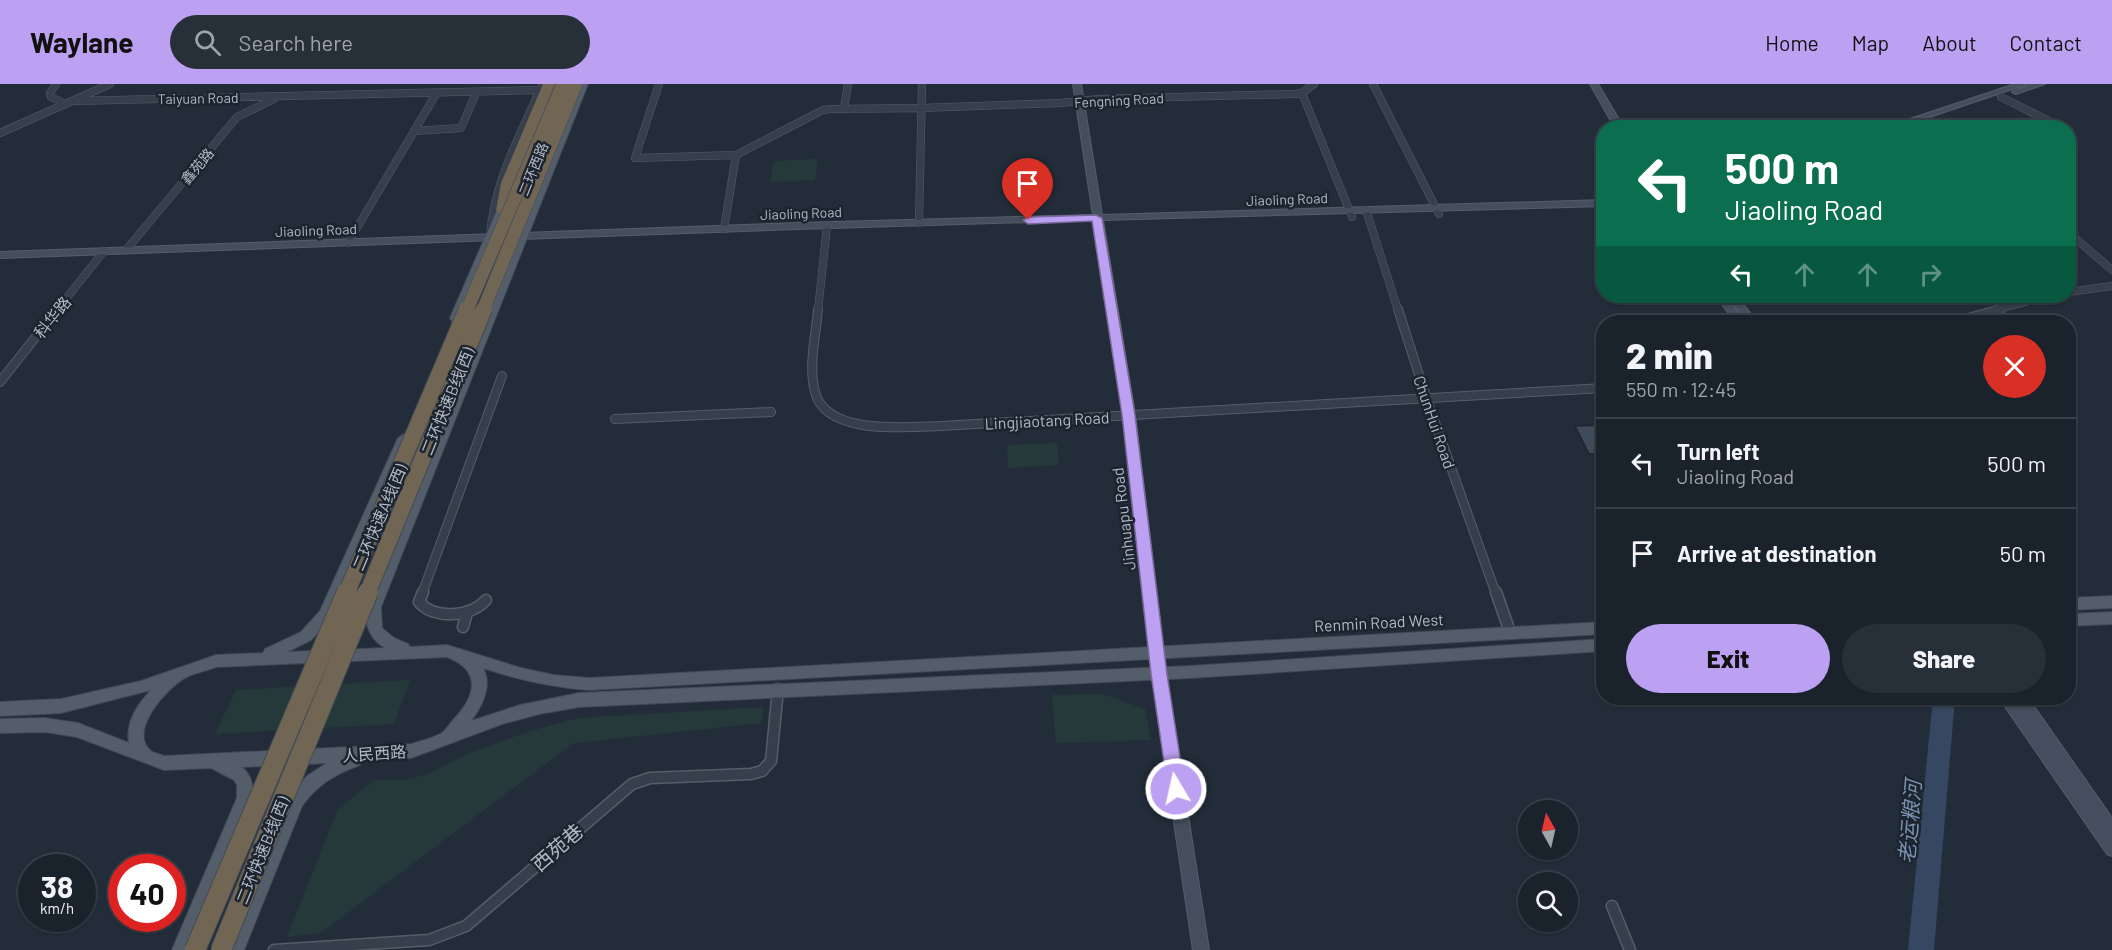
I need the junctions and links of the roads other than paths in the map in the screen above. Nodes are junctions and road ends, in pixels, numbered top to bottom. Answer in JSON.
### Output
{"nodes":[{"id":1,"x":56,"y":84,"type":"edge"},
{"id":2,"x":110,"y":84,"type":"edge"},
{"id":3,"x":556,"y":84,"type":"edge"},
{"id":4,"x":563,"y":84,"type":"edge"},
{"id":5,"x":576,"y":84,"type":"edge"},
{"id":6,"x":583,"y":84,"type":"edge"},
{"id":7,"x":659,"y":84,"type":"edge"},
{"id":8,"x":848,"y":84,"type":"edge"},
{"id":9,"x":922,"y":84,"type":"edge"},
{"id":10,"x":1077,"y":84,"type":"edge"},
{"id":11,"x":1314,"y":84,"type":"edge"},
{"id":12,"x":1373,"y":84,"type":"edge"},
{"id":13,"x":1585,"y":84,"type":"edge"},
{"id":14,"x":1594,"y":84,"type":"edge"},
{"id":15,"x":2023,"y":84,"type":"edge"},
{"id":16,"x":2041,"y":84,"type":"edge"},
{"id":17,"x":544,"y":86,"type":"edge"},
{"id":18,"x":476,"y":93,"type":"junction"},
{"id":19,"x":1302,"y":93,"type":"junction"},
{"id":20,"x":436,"y":94,"type":"junction"},
{"id":21,"x":278,"y":97,"type":"junction"},
{"id":22,"x":2001,"y":97,"type":"junction"},
{"id":23,"x":1079,"y":101,"type":"junction"},
{"id":24,"x":69,"y":102,"type":"junction"},
{"id":25,"x":844,"y":108,"type":"junction"},
{"id":26,"x":921,"y":108,"type":"junction"},
{"id":27,"x":1606,"y":120,"type":"edge"},
{"id":28,"x":1615,"y":120,"type":"edge"},
{"id":29,"x":1912,"y":120,"type":"edge"},
{"id":30,"x":1932,"y":120,"type":"edge"},
{"id":31,"x":2047,"y":120,"type":"edge"},
{"id":32,"x":414,"y":131,"type":"junction"},
{"id":33,"x":0,"y":133,"type":"edge"},
{"id":34,"x":736,"y":155,"type":"junction"},
{"id":35,"x":1596,"y":203,"type":"edge"},
{"id":36,"x":1596,"y":209,"type":"edge"},
{"id":37,"x":502,"y":210,"type":"junction"},
{"id":38,"x":1438,"y":211,"type":"junction"},
{"id":39,"x":1367,"y":213,"type":"junction"},
{"id":40,"x":1351,"y":214,"type":"junction"},
{"id":41,"x":1097,"y":221,"type":"junction"},
{"id":42,"x":919,"y":223,"type":"junction"},
{"id":43,"x":724,"y":229,"type":"junction"},
{"id":44,"x":826,"y":229,"type":"junction"},
{"id":45,"x":518,"y":239,"type":"junction"},
{"id":46,"x":2076,"y":239,"type":"edge"},
{"id":47,"x":493,"y":240,"type":"junction"},
{"id":48,"x":348,"y":243,"type":"junction"},
{"id":49,"x":127,"y":249,"type":"junction"},
{"id":50,"x":103,"y":253,"type":"junction"},
{"id":51,"x":0,"y":255,"type":"edge"},
{"id":52,"x":0,"y":260,"type":"edge"},
{"id":53,"x":2112,"y":270,"type":"edge"},
{"id":54,"x":2112,"y":286,"type":"edge"},
{"id":55,"x":2076,"y":291,"type":"edge"},
{"id":56,"x":1737,"y":303,"type":"edge"},
{"id":57,"x":2022,"y":303,"type":"edge"},
{"id":58,"x":1747,"y":315,"type":"edge"},
{"id":59,"x":1978,"y":315,"type":"edge"},
{"id":60,"x":502,"y":376,"type":"dead end"},
{"id":61,"x":0,"y":382,"type":"edge"},
{"id":62,"x":1596,"y":389,"type":"edge"},
{"id":63,"x":1427,"y":400,"type":"junction"},
{"id":64,"x":771,"y":412,"type":"dead end"},
{"id":65,"x":1129,"y":415,"type":"junction"},
{"id":66,"x":615,"y":418,"type":"dead end"},
{"id":67,"x":403,"y":533,"type":"junction"},
{"id":68,"x":362,"y":535,"type":"junction"},
{"id":69,"x":486,"y":600,"type":"dead end"},
{"id":70,"x":2112,"y":602,"type":"edge"},
{"id":71,"x":2076,"y":604,"type":"edge"},
{"id":72,"x":467,"y":613,"type":"junction"},
{"id":73,"x":2112,"y":618,"type":"edge"},
{"id":74,"x":2076,"y":620,"type":"edge"},
{"id":75,"x":463,"y":627,"type":"dead end"},
{"id":76,"x":1596,"y":628,"type":"edge"},
{"id":77,"x":1510,"y":632,"type":"junction"},
{"id":78,"x":1596,"y":646,"type":"edge"},
{"id":79,"x":432,"y":650,"type":"junction"},
{"id":80,"x":1156,"y":652,"type":"junction"},
{"id":81,"x":459,"y":654,"type":"junction"},
{"id":82,"x":232,"y":659,"type":"junction"},
{"id":83,"x":201,"y":665,"type":"junction"},
{"id":84,"x":1159,"y":674,"type":"junction"},
{"id":85,"x":778,"y":689,"type":"junction"},
{"id":86,"x":2011,"y":705,"type":"edge"},
{"id":87,"x":2025,"y":705,"type":"edge"},
{"id":88,"x":0,"y":709,"type":"edge"},
{"id":89,"x":0,"y":726,"type":"edge"},
{"id":90,"x":427,"y":746,"type":"junction"},
{"id":91,"x":395,"y":753,"type":"junction"},
{"id":92,"x":152,"y":759,"type":"junction"},
{"id":93,"x":180,"y":763,"type":"junction"},
{"id":94,"x":2112,"y":830,"type":"edge"},
{"id":95,"x":2112,"y":849,"type":"edge"},
{"id":96,"x":267,"y":869,"type":"junction"},
{"id":97,"x":216,"y":871,"type":"junction"},
{"id":98,"x":1612,"y":906,"type":"dead end"},
{"id":99,"x":181,"y":950,"type":"edge"},
{"id":100,"x":195,"y":950,"type":"edge"},
{"id":101,"x":221,"y":950,"type":"edge"},
{"id":102,"x":235,"y":950,"type":"edge"},
{"id":103,"x":274,"y":950,"type":"edge"},
{"id":104,"x":1201,"y":950,"type":"edge"},
{"id":105,"x":1630,"y":950,"type":"edge"}],
"edges":[{"from":1,"to":24,"type":"street"},
{"from":2,"to":24,"type":"street"},
{"from":3,"to":37,"type":"main road","name":"二环西路"},
{"from":4,"to":100,"type":"highway","name":"二环快速A线(西)","bridge":true},
{"from":5,"to":101,"type":"highway","name":"二环快速B线(西)","bridge":true},
{"from":6,"to":45,"type":"main road","name":"二环西路"},
{"from":7,"to":34,"type":"street"},
{"from":8,"to":25,"type":"street"},
{"from":9,"to":26,"type":"street"},
{"from":10,"to":23,"type":"street","name":"Jinhuapu Road"},
{"from":11,"to":19,"type":"street"},
{"from":12,"to":38,"type":"street"},
{"from":13,"to":27,"type":"street"},
{"from":14,"to":28,"type":"street"},
{"from":15,"to":29,"type":"street"},
{"from":16,"to":22,"type":"street"},
{"from":17,"to":18,"type":"street","name":"Taiyuan Road"},
{"from":17,"to":37,"type":"highway"},
{"from":17,"to":47,"type":"street"},
{"from":18,"to":20,"type":"street","name":"Taiyuan Road"},
{"from":18,"to":32,"type":"street"},
{"from":19,"to":23,"type":"street","name":"Fengning Road"},
{"from":19,"to":40,"type":"street"},
{"from":20,"to":21,"type":"street","name":"Taiyuan Road"},
{"from":20,"to":32,"type":"street"},
{"from":21,"to":24,"type":"street","name":"Taiyuan Road"},
{"from":21,"to":49,"type":"street","name":"鑫苑路"},
{"from":22,"to":30,"type":"street"},
{"from":22,"to":31,"type":"street"},
{"from":23,"to":26,"type":"street","name":"Fengning Road"},
{"from":23,"to":41,"type":"street","name":"Jinhuapu Road"},
{"from":24,"to":33,"type":"street"},
{"from":25,"to":26,"type":"street","name":"Fengning Road"},
{"from":25,"to":34,"type":"street","name":"Fengning Road"},
{"from":26,"to":42,"type":"street"},
{"from":32,"to":48,"type":"street"},
{"from":34,"to":43,"type":"street"},
{"from":35,"to":38,"type":"street","name":"Jiaoling Road"},
{"from":36,"to":38,"type":"street","name":"Jiaoling Road"},
{"from":37,"to":47,"type":"main road","name":"二环西路"},
{"from":38,"to":39,"type":"street","name":"Jiaoling Road"},
{"from":39,"to":40,"type":"street","name":"Jiaoling Road"},
{"from":39,"to":63,"type":"street","name":"ChunHui Road"},
{"from":40,"to":41,"type":"street","name":"Jiaoling Road"},
{"from":41,"to":42,"type":"street","name":"Jiaoling Road"},
{"from":41,"to":44,"type":"street","name":"Jiaoling Road"},
{"from":41,"to":65,"type":"street","name":"Jinhuapu Road"},
{"from":42,"to":44,"type":"street","name":"Jiaoling Road"},
{"from":43,"to":44,"type":"street","name":"Jiaoling Road"},
{"from":43,"to":45,"type":"street","name":"Jiaoling Road"},
{"from":44,"to":45,"type":"street","name":"Jiaoling Road"},
{"from":44,"to":65,"type":"street","name":"Lingjiaotang Road"},
{"from":45,"to":47,"type":"street","name":"Jiaoling Road"},
{"from":45,"to":47,"type":"main road","name":"二环西路"},
{"from":45,"to":67,"type":"main road"},
{"from":46,"to":53,"type":"street"},
{"from":47,"to":48,"type":"street","name":"Jiaoling Road"},
{"from":47,"to":50,"type":"street","name":"Jiaoling Road"},
{"from":47,"to":68,"type":"main road"},
{"from":48,"to":49,"type":"street","name":"Jiaoling Road"},
{"from":49,"to":50,"type":"street","name":"Jiaoling Road"},
{"from":50,"to":51,"type":"street","name":"Jiaoling Road"},
{"from":50,"to":52,"type":"street","name":"Jiaoling Road"},
{"from":50,"to":61,"type":"street","name":"科华路"},
{"from":54,"to":55,"type":"street"},
{"from":56,"to":58,"type":"street"},
{"from":57,"to":59,"type":"street"},
{"from":60,"to":72,"type":"street"},
{"from":62,"to":63,"type":"street","name":"Lingjiaotang Road"},
{"from":63,"to":65,"type":"street","name":"Lingjiaotang Road"},
{"from":63,"to":77,"type":"street","name":"ChunHui Road"},
{"from":64,"to":66,"type":"street"},
{"from":65,"to":80,"type":"street","name":"Jinhuapu Road"},
{"from":67,"to":68,"type":"main road"},
{"from":67,"to":79,"type":"main road"},
{"from":68,"to":82,"type":"main road"},
{"from":69,"to":72,"type":"street"},
{"from":70,"to":71,"type":"main road"},
{"from":72,"to":75,"type":"street"},
{"from":73,"to":74,"type":"main road"},
{"from":76,"to":77,"type":"main road","name":"Renmin Road West"},
{"from":77,"to":80,"type":"main road","name":"Renmin Road West"},
{"from":78,"to":84,"type":"main road"},
{"from":79,"to":81,"type":"main road"},
{"from":79,"to":82,"type":"main road"},
{"from":80,"to":81,"type":"main road","name":"Renmin Road West"},
{"from":80,"to":84,"type":"street","name":"Jinhuapu Road"},
{"from":81,"to":90,"type":"main road","name":"人民西路"},
{"from":82,"to":83,"type":"main road"},
{"from":83,"to":88,"type":"main road"},
{"from":83,"to":92,"type":"main road"},
{"from":84,"to":85,"type":"main road"},
{"from":84,"to":104,"type":"street","name":"Jinhuapu Road"},
{"from":85,"to":90,"type":"main road"},
{"from":85,"to":103,"type":"street","name":"西苑巷"},
{"from":86,"to":95,"type":"street"},
{"from":87,"to":94,"type":"street"},
{"from":89,"to":92,"type":"main road","name":"人民西路"},
{"from":90,"to":91,"type":"main road","name":"人民西路"},
{"from":91,"to":93,"type":"main road","name":"人民西路"},
{"from":91,"to":96,"type":"main road"},
{"from":92,"to":93,"type":"main road","name":"人民西路"},
{"from":93,"to":97,"type":"main road"},
{"from":96,"to":97,"type":"main road"},
{"from":96,"to":102,"type":"main road"},
{"from":97,"to":99,"type":"main road"},
{"from":98,"to":105,"type":"street"}]}
